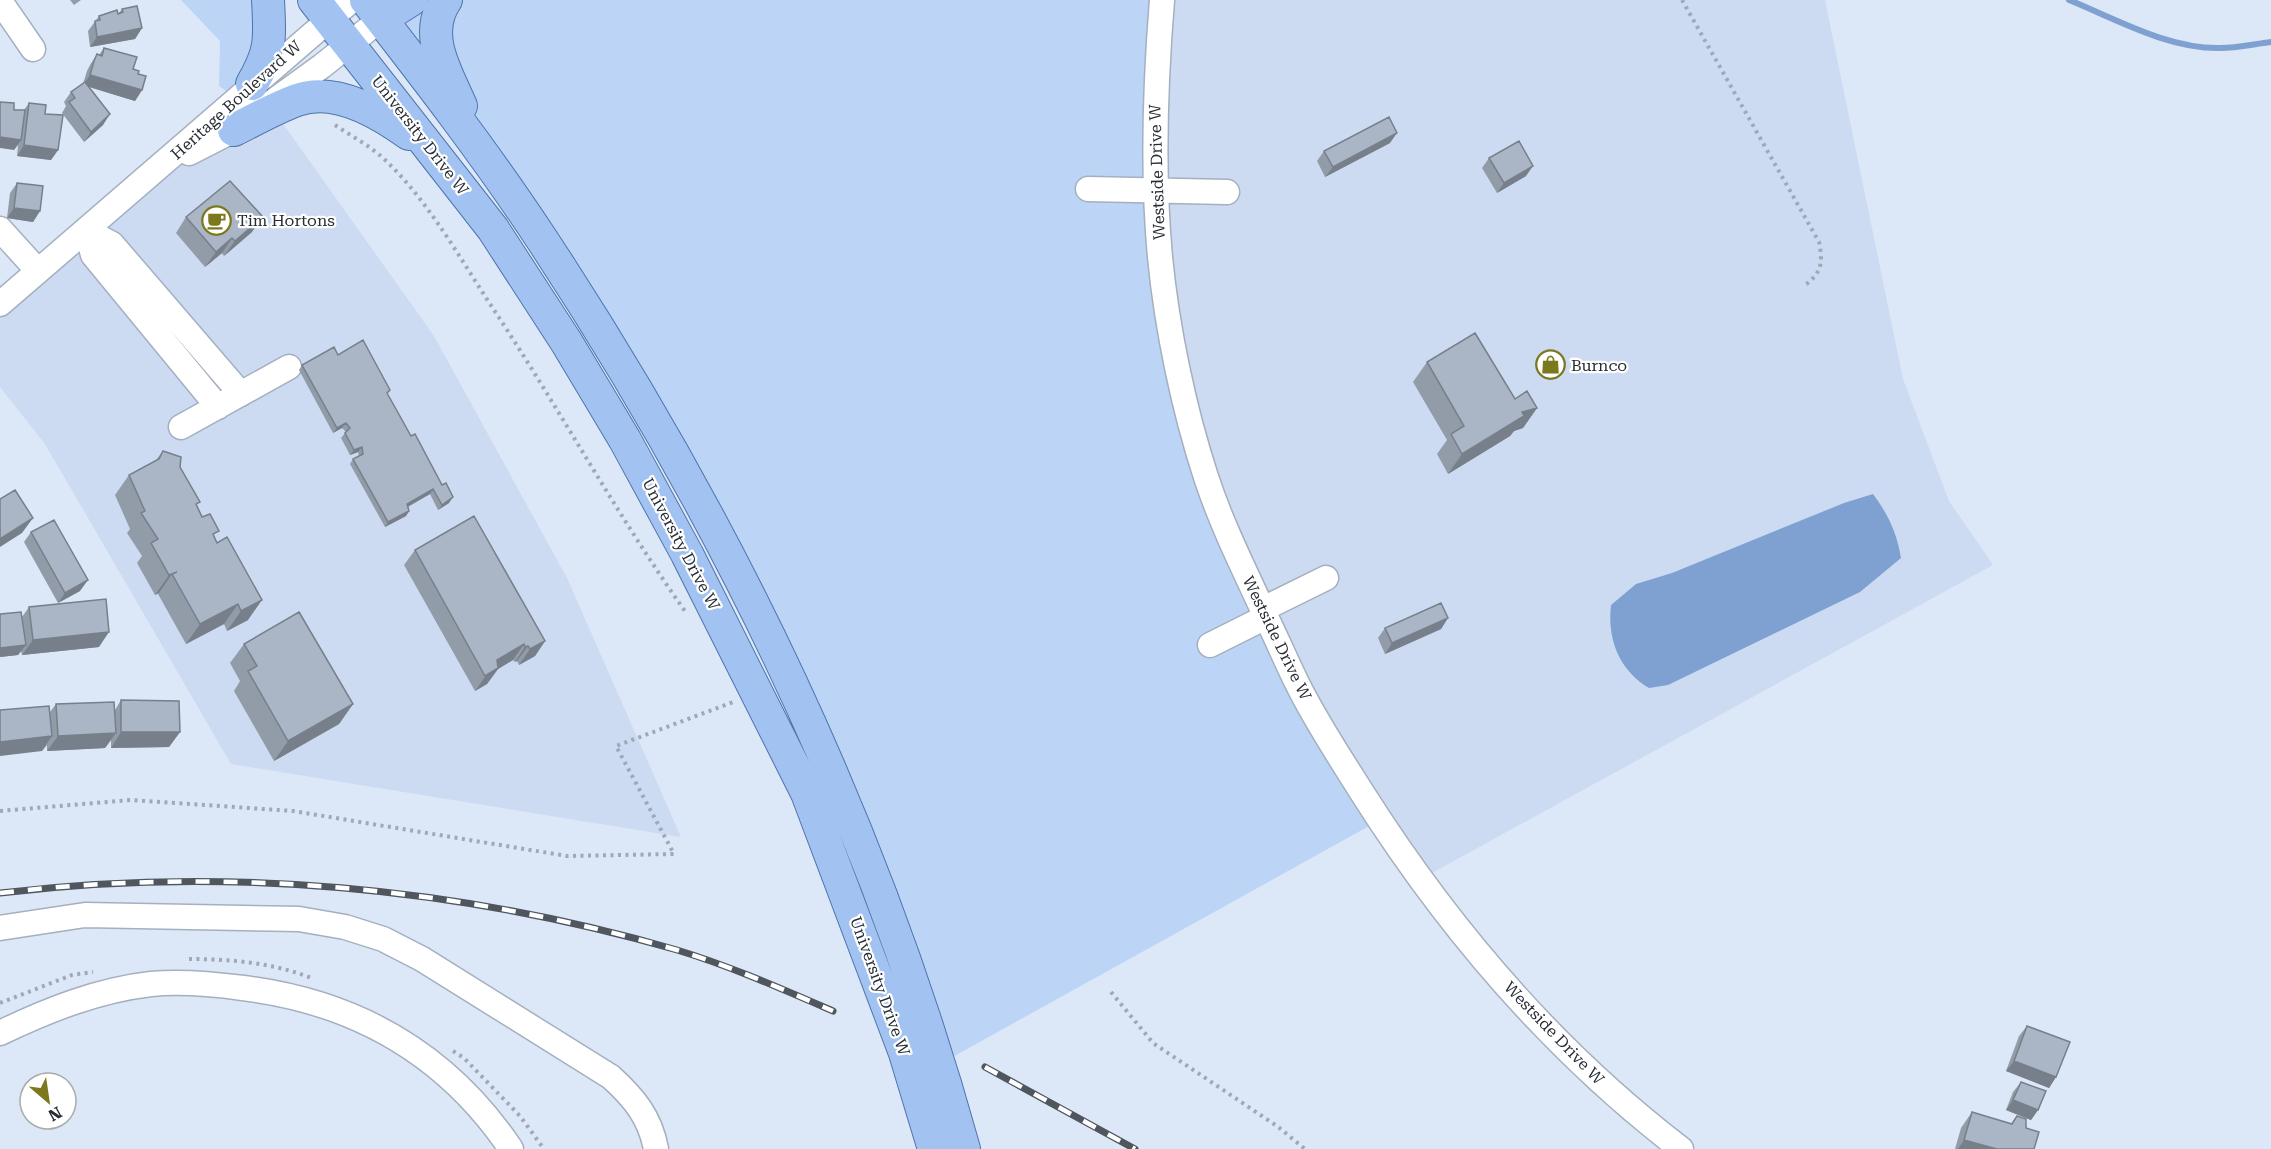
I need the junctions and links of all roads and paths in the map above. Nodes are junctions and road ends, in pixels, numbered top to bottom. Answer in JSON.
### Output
{"nodes":[{"id":1,"x":268,"y":0,"type":"edge"},
{"id":2,"x":411,"y":0,"type":"edge"},
{"id":3,"x":446,"y":0,"type":"edge"},
{"id":4,"x":1162,"y":0,"type":"edge"},
{"id":5,"x":1682,"y":0,"type":"edge"},
{"id":6,"x":0,"y":1,"type":"edge"},
{"id":7,"x":369,"y":6,"type":"edge"},
{"id":8,"x":337,"y":19,"type":"edge"},
{"id":9,"x":33,"y":49,"type":"dead end"},
{"id":10,"x":252,"y":84,"type":"junction"},
{"id":11,"x":325,"y":119,"type":"dead end"},
{"id":12,"x":234,"y":130,"type":"junction"},
{"id":13,"x":431,"y":150,"type":"junction"},
{"id":14,"x":483,"y":157,"type":"junction"},
{"id":15,"x":144,"y":182,"type":"junction"},
{"id":16,"x":1088,"y":189,"type":"dead end"},
{"id":17,"x":1155,"y":190,"type":"junction"},
{"id":18,"x":1227,"y":192,"type":"dead end"},
{"id":19,"x":0,"y":229,"type":"edge"},
{"id":20,"x":87,"y":231,"type":"junction"},
{"id":21,"x":38,"y":271,"type":"junction"},
{"id":22,"x":1805,"y":285,"type":"dead end"},
{"id":23,"x":0,"y":304,"type":"edge"},
{"id":24,"x":290,"y":367,"type":"dead end"},
{"id":25,"x":241,"y":394,"type":"junction"},
{"id":26,"x":218,"y":407,"type":"junction"},
{"id":27,"x":181,"y":427,"type":"dead end"},
{"id":28,"x":1326,"y":578,"type":"dead end"},
{"id":29,"x":1264,"y":613,"type":"junction"},
{"id":30,"x":689,"y":617,"type":"dead end"},
{"id":31,"x":1210,"y":645,"type":"dead end"},
{"id":32,"x":732,"y":692,"type":"dead end"},
{"id":33,"x":736,"y":701,"type":"junction"},
{"id":34,"x":741,"y":711,"type":"dead end"},
{"id":35,"x":0,"y":811,"type":"edge"},
{"id":36,"x":0,"y":928,"type":"edge"},
{"id":37,"x":1111,"y":992,"type":"dead end"},
{"id":38,"x":0,"y":1033,"type":"edge"},
{"id":39,"x":511,"y":1149,"type":"edge"},
{"id":40,"x":656,"y":1149,"type":"edge"},
{"id":41,"x":934,"y":1149,"type":"edge"},
{"id":42,"x":964,"y":1149,"type":"edge"},
{"id":43,"x":1305,"y":1149,"type":"edge"},
{"id":44,"x":1681,"y":1149,"type":"edge"}],
"edges":[{"from":1,"to":10,"type":"main road"},
{"from":2,"to":7,"type":"main road"},
{"from":3,"to":14,"type":"main road"},
{"from":4,"to":17,"type":"street","name":"Westside Drive W"},
{"from":5,"to":22,"type":"path"},
{"from":6,"to":9,"type":"street"},
{"from":7,"to":8,"type":"street"},
{"from":7,"to":14,"type":"main road","name":"University Drive W"},
{"from":8,"to":10,"type":"street","name":"Heritage Boulevard W"},
{"from":8,"to":12,"type":"street","name":"Heritage Boulevard W"},
{"from":8,"to":13,"type":"main road","name":"University Drive W"},
{"from":10,"to":15,"type":"street","name":"Heritage Boulevard W"},
{"from":11,"to":30,"type":"path"},
{"from":12,"to":13,"type":"main road"},
{"from":12,"to":15,"type":"street","name":"Heritage Boulevard W"},
{"from":13,"to":41,"type":"main road","name":"University Drive W"},
{"from":14,"to":42,"type":"main road","name":"University Drive W"},
{"from":15,"to":20,"type":"street","name":"Heritage Boulevard W"},
{"from":16,"to":17,"type":"street"},
{"from":17,"to":18,"type":"street"},
{"from":17,"to":29,"type":"street","name":"Westside Drive W"},
{"from":19,"to":21,"type":"street"},
{"from":20,"to":21,"type":"street","name":"Heritage Boulevard W"},
{"from":20,"to":25,"type":"street"},
{"from":20,"to":26,"type":"street"},
{"from":21,"to":23,"type":"street","name":"Heritage Boulevard W"},
{"from":24,"to":25,"type":"street"},
{"from":25,"to":26,"type":"street"},
{"from":26,"to":27,"type":"street"},
{"from":28,"to":29,"type":"street"},
{"from":29,"to":31,"type":"street"},
{"from":29,"to":44,"type":"street","name":"Westside Drive W"},
{"from":32,"to":33,"type":"path"},
{"from":33,"to":34,"type":"path"},
{"from":33,"to":35,"type":"path"},
{"from":36,"to":40,"type":"street"},
{"from":37,"to":43,"type":"path"},
{"from":38,"to":39,"type":"street"}]}
